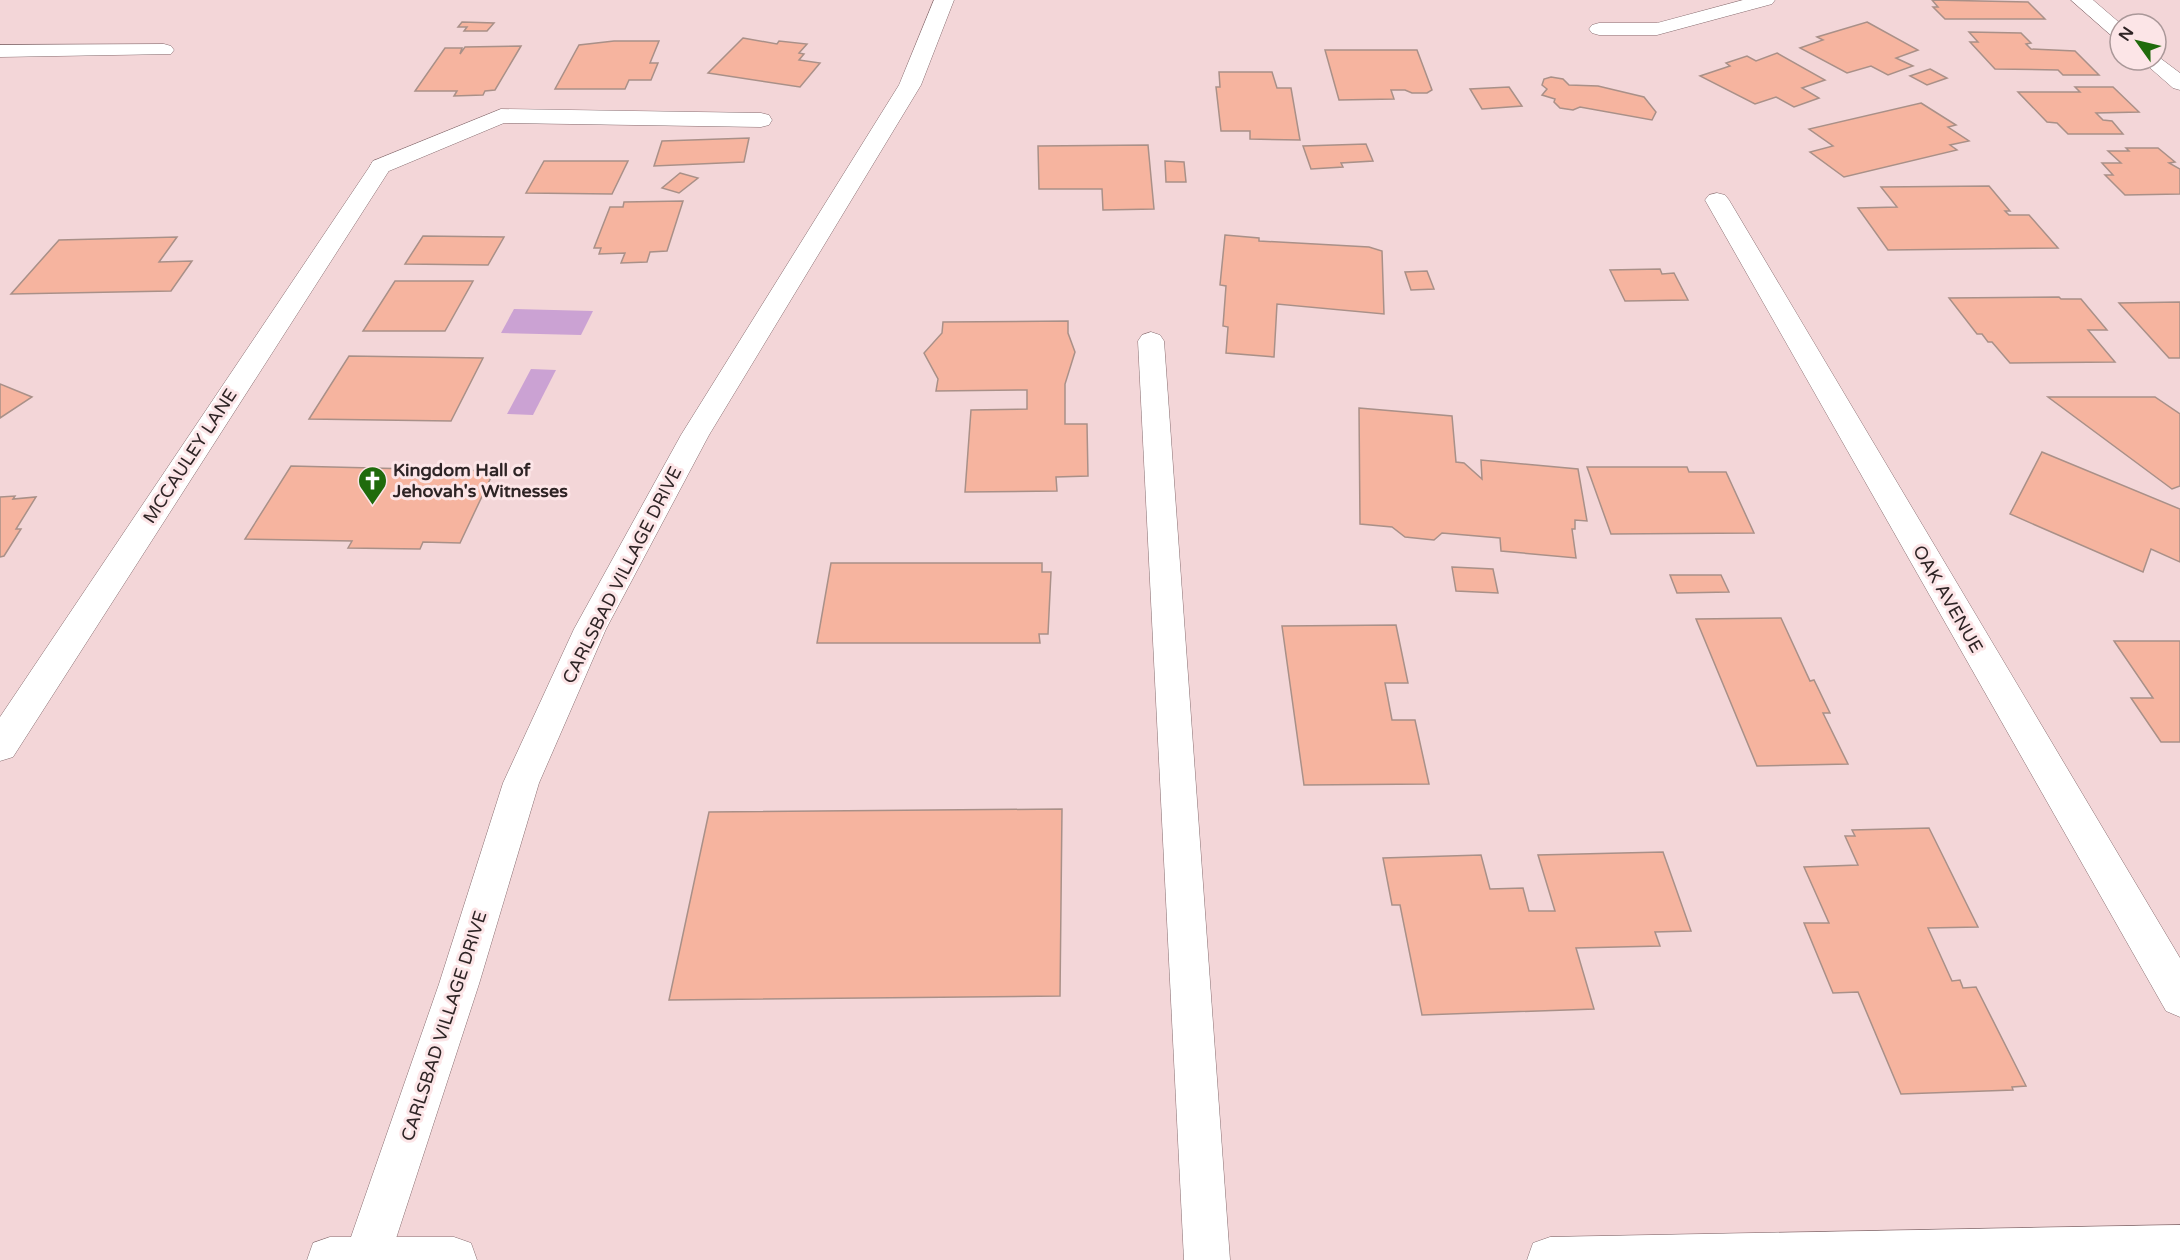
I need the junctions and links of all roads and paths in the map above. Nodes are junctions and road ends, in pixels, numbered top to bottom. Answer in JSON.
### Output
{"nodes":[{"id":1,"x":944,"y":0,"type":"edge"},
{"id":2,"x":1765,"y":0,"type":"edge"},
{"id":3,"x":2081,"y":0,"type":"edge"},
{"id":4,"x":2108,"y":23,"type":"edge"},
{"id":5,"x":1599,"y":30,"type":"dead end"},
{"id":6,"x":164,"y":50,"type":"dead end"},
{"id":7,"x":0,"y":51,"type":"edge"},
{"id":8,"x":2166,"y":72,"type":"edge"},
{"id":9,"x":2180,"y":84,"type":"edge"},
{"id":10,"x":761,"y":120,"type":"dead end"},
{"id":11,"x":1717,"y":200,"type":"dead end"},
{"id":12,"x":1150,"y":341,"type":"dead end"},
{"id":13,"x":0,"y":746,"type":"edge"},
{"id":14,"x":2180,"y":998,"type":"edge"},
{"id":15,"x":2180,"y":1248,"type":"edge"},
{"id":16,"x":354,"y":1260,"type":"edge"},
{"id":17,"x":454,"y":1260,"type":"edge"},
{"id":18,"x":1207,"y":1260,"type":"edge"},
{"id":19,"x":1550,"y":1260,"type":"edge"}],
"edges":[{"from":1,"to":16,"type":"street","name":"CARLSBAD VILLAGE DRIVE"},
{"from":2,"to":5,"type":"street"},
{"from":3,"to":4,"type":"street"},
{"from":6,"to":7,"type":"street"},
{"from":8,"to":9,"type":"street"},
{"from":10,"to":13,"type":"street","name":"MCCAULEY LANE"},
{"from":11,"to":14,"type":"street","name":"OAK AVENUE"},
{"from":12,"to":18,"type":"street"},
{"from":15,"to":19,"type":"street"},
{"from":16,"to":17,"type":"street"}]}
